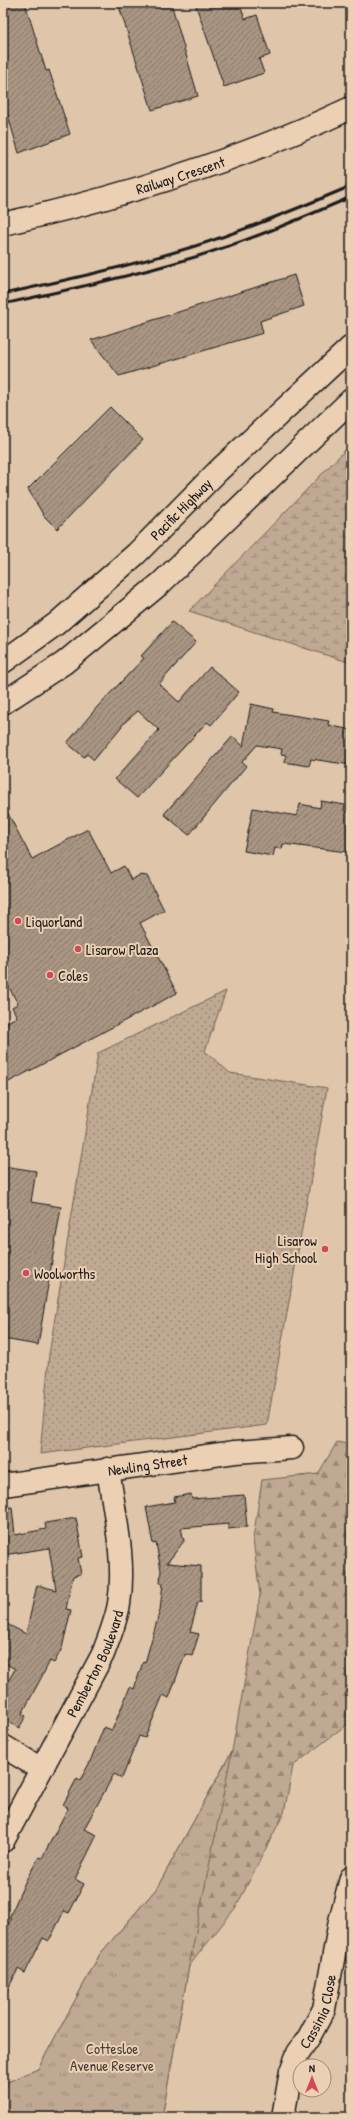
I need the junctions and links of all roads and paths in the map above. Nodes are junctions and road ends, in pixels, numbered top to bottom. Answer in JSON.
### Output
{"nodes":[{"id":1,"x":351,"y":108,"type":"edge"},
{"id":2,"x":3,"y":224,"type":"edge"},
{"id":3,"x":351,"y":347,"type":"edge"},
{"id":4,"x":351,"y":400,"type":"edge"},
{"id":5,"x":3,"y":662,"type":"edge"},
{"id":6,"x":3,"y":703,"type":"edge"},
{"id":7,"x":292,"y":1448,"type":"dead end"},
{"id":8,"x":108,"y":1469,"type":"junction"},
{"id":9,"x":3,"y":1485,"type":"edge"},
{"id":10,"x":3,"y":1746,"type":"edge"},
{"id":11,"x":41,"y":1769,"type":"junction"},
{"id":12,"x":3,"y":1841,"type":"edge"},
{"id":13,"x":351,"y":1878,"type":"edge"},
{"id":14,"x":283,"y":2117,"type":"edge"}],
"edges":[{"from":1,"to":2,"type":"main road","name":"Railway Crescent"},
{"from":3,"to":5,"type":"main road","name":"Pacific Highway"},
{"from":4,"to":6,"type":"main road"},
{"from":7,"to":8,"type":"main road","name":"Newling Street"},
{"from":8,"to":9,"type":"main road","name":"Newling Street"},
{"from":8,"to":11,"type":"main road","name":"Pemberton Boulevard"},
{"from":10,"to":11,"type":"main road"},
{"from":11,"to":12,"type":"main road","name":"Pemberton Boulevard"},
{"from":13,"to":14,"type":"main road","name":"Cassinia Close"}]}
